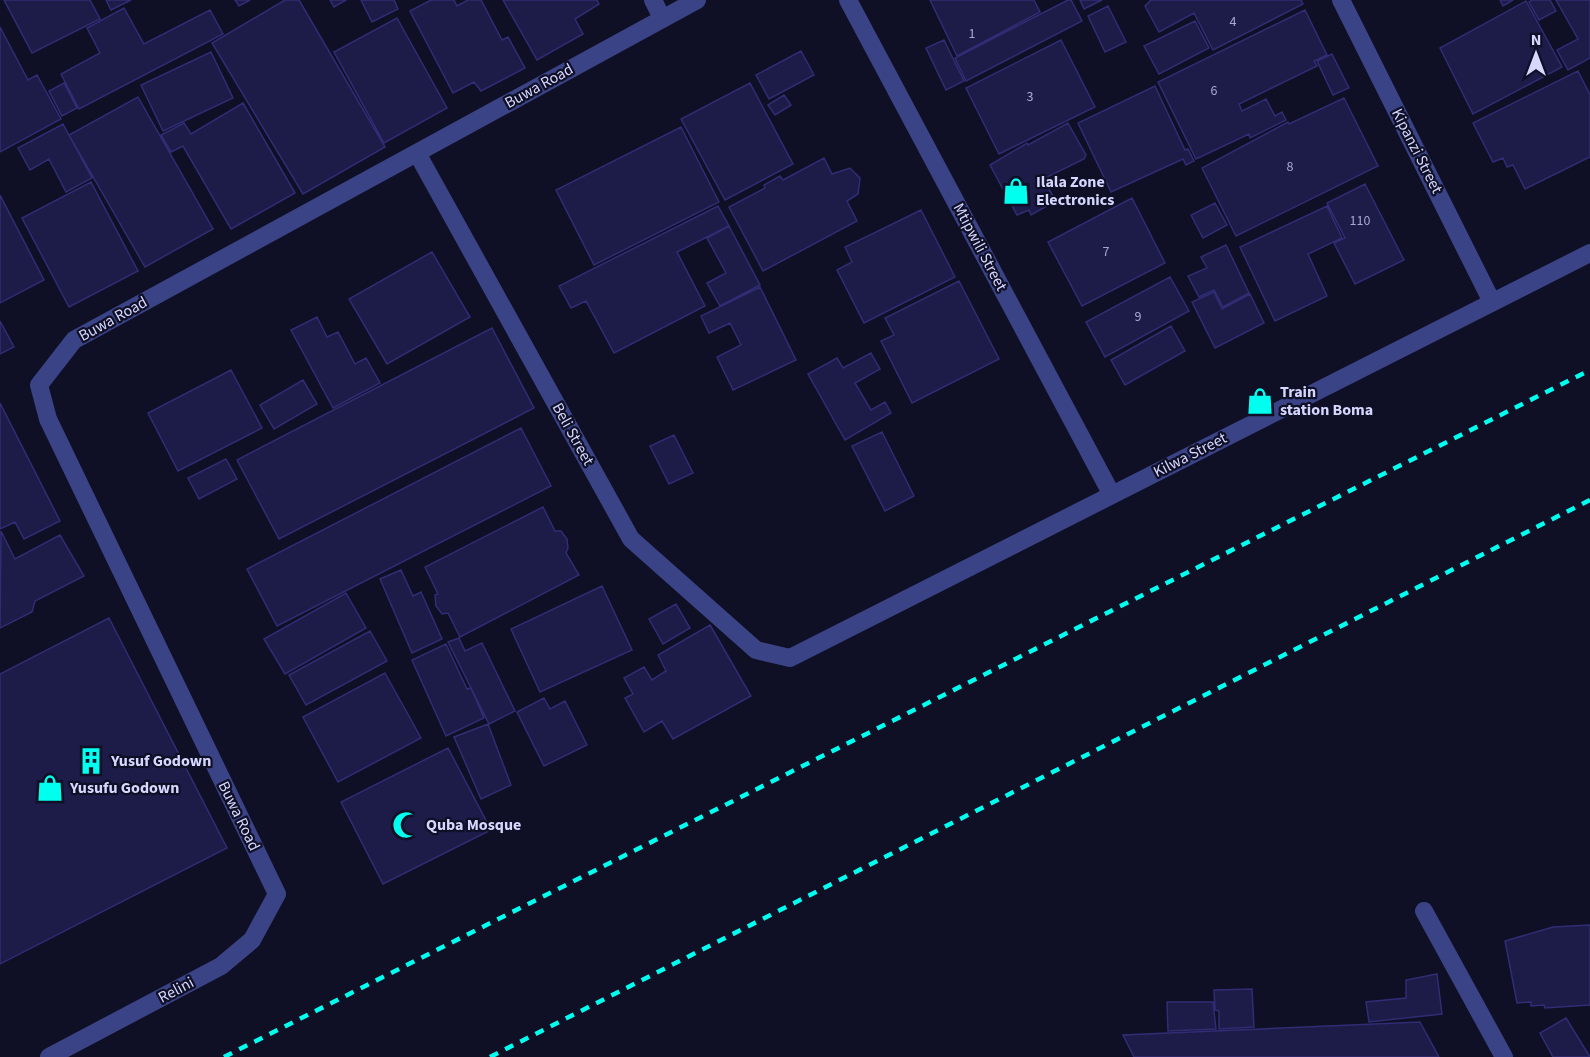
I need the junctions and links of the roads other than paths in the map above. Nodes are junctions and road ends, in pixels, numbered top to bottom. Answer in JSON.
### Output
{"nodes":[{"id":1,"x":652,"y":0,"type":"edge"},
{"id":2,"x":697,"y":0,"type":"edge"},
{"id":3,"x":848,"y":0,"type":"edge"},
{"id":4,"x":1341,"y":0,"type":"edge"},
{"id":5,"x":662,"y":18,"type":"junction"},
{"id":6,"x":417,"y":153,"type":"junction"},
{"id":7,"x":1590,"y":253,"type":"edge"},
{"id":8,"x":1492,"y":302,"type":"junction"},
{"id":9,"x":1112,"y":495,"type":"junction"},
{"id":10,"x":790,"y":657,"type":"joint"},
{"id":11,"x":277,"y":894,"type":"joint"},
{"id":12,"x":1424,"y":911,"type":"dead end"},
{"id":13,"x":49,"y":1057,"type":"edge"},
{"id":14,"x":1504,"y":1057,"type":"edge"}],
"edges":[{"from":1,"to":5,"type":"street"},
{"from":2,"to":5,"type":"street","name":"Buwa Road"},
{"from":3,"to":9,"type":"street","name":"Mtipwili Street"},
{"from":4,"to":8,"type":"street","name":"Kipanzi Street"},
{"from":5,"to":6,"type":"street","name":"Buwa Road"},
{"from":6,"to":10,"type":"street","name":"Beli Street"},
{"from":6,"to":11,"type":"street","name":"Buwa Road"},
{"from":7,"to":8,"type":"street","name":"Kilwa Street"},
{"from":8,"to":9,"type":"street","name":"Kilwa Street"},
{"from":9,"to":10,"type":"street","name":"Kilwa Street"},
{"from":11,"to":13,"type":"street","name":"Relini"},
{"from":12,"to":14,"type":"street"}]}
